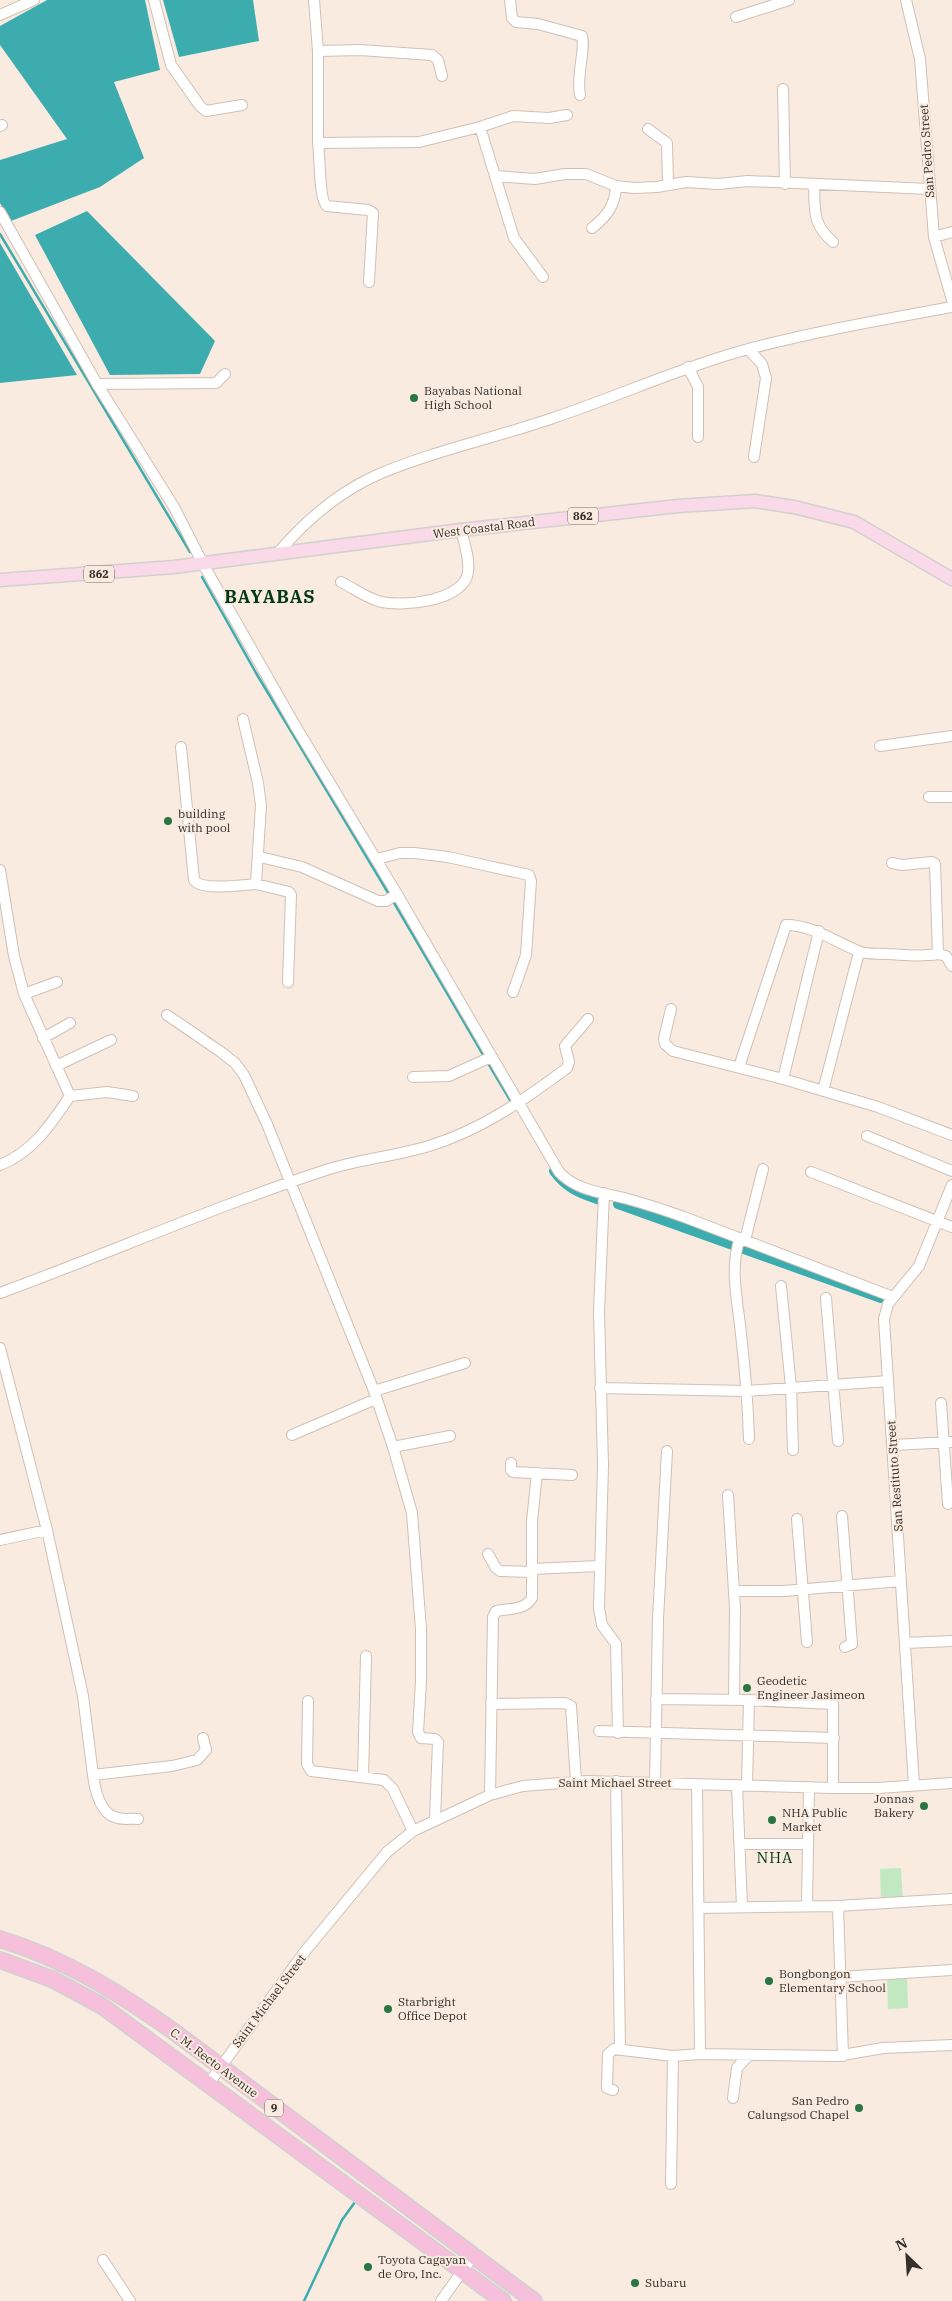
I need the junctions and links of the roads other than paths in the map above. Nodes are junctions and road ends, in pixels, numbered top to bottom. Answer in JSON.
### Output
{"nodes":[{"id":1,"x":34,"y":0,"type":"edge"},
{"id":2,"x":154,"y":0,"type":"edge"},
{"id":3,"x":314,"y":0,"type":"edge"},
{"id":4,"x":510,"y":0,"type":"edge"},
{"id":5,"x":789,"y":0,"type":"edge"},
{"id":6,"x":906,"y":0,"type":"edge"},
{"id":7,"x":0,"y":15,"type":"edge"},
{"id":8,"x":736,"y":17,"type":"dead end"},
{"id":9,"x":318,"y":51,"type":"junction"},
{"id":10,"x":442,"y":76,"type":"dead end"},
{"id":11,"x":783,"y":89,"type":"dead end"},
{"id":12,"x":580,"y":95,"type":"dead end"},
{"id":13,"x":242,"y":105,"type":"dead end"},
{"id":14,"x":567,"y":115,"type":"dead end"},
{"id":15,"x":480,"y":127,"type":"junction"},
{"id":16,"x":648,"y":129,"type":"dead end"},
{"id":17,"x":318,"y":143,"type":"junction"},
{"id":18,"x":495,"y":176,"type":"junction"},
{"id":19,"x":785,"y":184,"type":"junction"},
{"id":20,"x":668,"y":185,"type":"junction"},
{"id":21,"x":814,"y":185,"type":"junction"},
{"id":22,"x":616,"y":186,"type":"junction"},
{"id":23,"x":929,"y":189,"type":"junction"},
{"id":24,"x":0,"y":212,"type":"edge"},
{"id":25,"x":592,"y":228,"type":"dead end"},
{"id":26,"x":952,"y":232,"type":"edge"},
{"id":27,"x":934,"y":237,"type":"junction"},
{"id":28,"x":833,"y":242,"type":"dead end"},
{"id":29,"x":543,"y":277,"type":"dead end"},
{"id":30,"x":369,"y":282,"type":"dead end"},
{"id":31,"x":952,"y":300,"type":"edge"},
{"id":32,"x":952,"y":307,"type":"edge"},
{"id":33,"x":748,"y":349,"type":"junction"},
{"id":34,"x":688,"y":367,"type":"junction"},
{"id":35,"x":225,"y":374,"type":"dead end"},
{"id":36,"x":97,"y":384,"type":"junction"},
{"id":37,"x":698,"y":437,"type":"dead end"},
{"id":38,"x":754,"y":458,"type":"dead end"},
{"id":39,"x":461,"y":530,"type":"junction"},
{"id":40,"x":277,"y":554,"type":"junction"},
{"id":41,"x":203,"y":564,"type":"junction"},
{"id":42,"x":952,"y":578,"type":"edge"},
{"id":43,"x":0,"y":580,"type":"edge"},
{"id":44,"x":341,"y":582,"type":"dead end"},
{"id":45,"x":243,"y":719,"type":"dead end"},
{"id":46,"x":952,"y":736,"type":"edge"},
{"id":47,"x":880,"y":746,"type":"dead end"},
{"id":48,"x":181,"y":747,"type":"dead end"},
{"id":49,"x":928,"y":796,"type":"dead end"},
{"id":50,"x":952,"y":797,"type":"edge"},
{"id":51,"x":260,"y":857,"type":"junction"},
{"id":52,"x":376,"y":859,"type":"junction"},
{"id":53,"x":892,"y":862,"type":"dead end"},
{"id":54,"x":0,"y":870,"type":"edge"},
{"id":55,"x":256,"y":884,"type":"junction"},
{"id":56,"x":392,"y":897,"type":"junction"},
{"id":57,"x":819,"y":931,"type":"junction"},
{"id":58,"x":859,"y":952,"type":"junction"},
{"id":59,"x":938,"y":954,"type":"junction"},
{"id":60,"x":952,"y":966,"type":"edge"},
{"id":61,"x":57,"y":982,"type":"dead end"},
{"id":62,"x":288,"y":982,"type":"dead end"},
{"id":63,"x":513,"y":992,"type":"dead end"},
{"id":64,"x":24,"y":994,"type":"junction"},
{"id":65,"x":671,"y":1009,"type":"dead end"},
{"id":66,"x":167,"y":1015,"type":"dead end"},
{"id":67,"x":588,"y":1019,"type":"dead end"},
{"id":68,"x":70,"y":1023,"type":"dead end"},
{"id":69,"x":43,"y":1038,"type":"junction"},
{"id":70,"x":111,"y":1040,"type":"dead end"},
{"id":71,"x":487,"y":1060,"type":"junction"},
{"id":72,"x":56,"y":1066,"type":"junction"},
{"id":73,"x":739,"y":1068,"type":"junction"},
{"id":74,"x":413,"y":1077,"type":"dead end"},
{"id":75,"x":783,"y":1079,"type":"junction"},
{"id":76,"x":823,"y":1091,"type":"junction"},
{"id":77,"x":70,"y":1096,"type":"junction"},
{"id":78,"x":133,"y":1096,"type":"dead end"},
{"id":79,"x":519,"y":1104,"type":"junction"},
{"id":80,"x":952,"y":1135,"type":"edge"},
{"id":81,"x":867,"y":1136,"type":"dead end"},
{"id":82,"x":0,"y":1165,"type":"edge"},
{"id":83,"x":763,"y":1169,"type":"dead end"},
{"id":84,"x":952,"y":1171,"type":"edge"},
{"id":85,"x":811,"y":1172,"type":"dead end"},
{"id":86,"x":291,"y":1183,"type":"junction"},
{"id":87,"x":952,"y":1185,"type":"edge"},
{"id":88,"x":604,"y":1193,"type":"junction"},
{"id":89,"x":937,"y":1220,"type":"junction"},
{"id":90,"x":952,"y":1226,"type":"edge"},
{"id":91,"x":740,"y":1242,"type":"junction"},
{"id":92,"x":781,"y":1286,"type":"dead end"},
{"id":93,"x":0,"y":1293,"type":"edge"},
{"id":94,"x":893,"y":1297,"type":"junction"},
{"id":95,"x":826,"y":1298,"type":"dead end"},
{"id":96,"x":0,"y":1348,"type":"edge"},
{"id":97,"x":465,"y":1363,"type":"dead end"},
{"id":98,"x":888,"y":1381,"type":"junction"},
{"id":99,"x":833,"y":1384,"type":"junction"},
{"id":100,"x":790,"y":1387,"type":"junction"},
{"id":101,"x":600,"y":1388,"type":"junction"},
{"id":102,"x":747,"y":1391,"type":"junction"},
{"id":103,"x":375,"y":1395,"type":"junction"},
{"id":104,"x":941,"y":1402,"type":"dead end"},
{"id":105,"x":292,"y":1436,"type":"dead end"},
{"id":106,"x":450,"y":1436,"type":"dead end"},
{"id":107,"x":749,"y":1439,"type":"dead end"},
{"id":108,"x":838,"y":1441,"type":"dead end"},
{"id":109,"x":949,"y":1442,"type":"edge"},
{"id":110,"x":893,"y":1445,"type":"junction"},
{"id":111,"x":393,"y":1447,"type":"junction"},
{"id":112,"x":793,"y":1450,"type":"dead end"},
{"id":113,"x":667,"y":1451,"type":"dead end"},
{"id":114,"x":511,"y":1463,"type":"dead end"},
{"id":115,"x":537,"y":1473,"type":"junction"},
{"id":116,"x":572,"y":1475,"type":"dead end"},
{"id":117,"x":728,"y":1495,"type":"dead end"},
{"id":118,"x":948,"y":1504,"type":"dead end"},
{"id":119,"x":842,"y":1516,"type":"dead end"},
{"id":120,"x":797,"y":1519,"type":"dead end"},
{"id":121,"x":47,"y":1530,"type":"junction"},
{"id":122,"x":0,"y":1540,"type":"edge"},
{"id":123,"x":488,"y":1554,"type":"dead end"},
{"id":124,"x":598,"y":1566,"type":"junction"},
{"id":125,"x":533,"y":1571,"type":"junction"},
{"id":126,"x":901,"y":1581,"type":"junction"},
{"id":127,"x":848,"y":1585,"type":"junction"},
{"id":128,"x":803,"y":1589,"type":"junction"},
{"id":129,"x":734,"y":1591,"type":"junction"},
{"id":130,"x":952,"y":1641,"type":"edge"},
{"id":131,"x":807,"y":1642,"type":"dead end"},
{"id":132,"x":905,"y":1643,"type":"junction"},
{"id":133,"x":845,"y":1647,"type":"dead end"},
{"id":134,"x":366,"y":1656,"type":"dead end"},
{"id":135,"x":656,"y":1699,"type":"junction"},
{"id":136,"x":734,"y":1700,"type":"junction"},
{"id":137,"x":749,"y":1700,"type":"junction"},
{"id":138,"x":308,"y":1701,"type":"dead end"},
{"id":139,"x":492,"y":1704,"type":"junction"},
{"id":140,"x":599,"y":1731,"type":"dead end"},
{"id":141,"x":618,"y":1733,"type":"junction"},
{"id":142,"x":656,"y":1733,"type":"junction"},
{"id":143,"x":748,"y":1736,"type":"junction"},
{"id":144,"x":204,"y":1738,"type":"dead end"},
{"id":145,"x":834,"y":1738,"type":"junction"},
{"id":146,"x":92,"y":1775,"type":"junction"},
{"id":147,"x":363,"y":1776,"type":"junction"},
{"id":148,"x":576,"y":1781,"type":"junction"},
{"id":149,"x":616,"y":1781,"type":"junction"},
{"id":150,"x":655,"y":1783,"type":"junction"},
{"id":151,"x":952,"y":1783,"type":"edge"},
{"id":152,"x":696,"y":1784,"type":"junction"},
{"id":153,"x":742,"y":1785,"type":"junction"},
{"id":154,"x":914,"y":1785,"type":"junction"},
{"id":155,"x":809,"y":1788,"type":"junction"},
{"id":156,"x":833,"y":1788,"type":"junction"},
{"id":157,"x":490,"y":1796,"type":"junction"},
{"id":158,"x":138,"y":1818,"type":"dead end"},
{"id":159,"x":435,"y":1819,"type":"junction"},
{"id":160,"x":413,"y":1831,"type":"junction"},
{"id":161,"x":741,"y":1844,"type":"junction"},
{"id":162,"x":808,"y":1844,"type":"junction"},
{"id":163,"x":952,"y":1899,"type":"edge"},
{"id":164,"x":807,"y":1906,"type":"junction"},
{"id":165,"x":838,"y":1906,"type":"junction"},
{"id":166,"x":742,"y":1907,"type":"junction"},
{"id":167,"x":699,"y":1908,"type":"junction"},
{"id":168,"x":0,"y":1939,"type":"edge"},
{"id":169,"x":0,"y":1960,"type":"edge"},
{"id":170,"x":952,"y":1970,"type":"edge"},
{"id":171,"x":840,"y":1977,"type":"junction"},
{"id":172,"x":952,"y":2045,"type":"edge"},
{"id":173,"x":620,"y":2049,"type":"junction"},
{"id":174,"x":700,"y":2054,"type":"junction"},
{"id":175,"x":673,"y":2056,"type":"junction"},
{"id":176,"x":748,"y":2056,"type":"junction"},
{"id":177,"x":843,"y":2056,"type":"junction"},
{"id":178,"x":220,"y":2067,"type":"junction"},
{"id":179,"x":208,"y":2083,"type":"junction"},
{"id":180,"x":613,"y":2090,"type":"dead end"},
{"id":181,"x":732,"y":2098,"type":"dead end"},
{"id":182,"x":671,"y":2184,"type":"dead end"},
{"id":183,"x":473,"y":2256,"type":"junction"},
{"id":184,"x":104,"y":2260,"type":"dead end"},
{"id":185,"x":462,"y":2271,"type":"junction"},
{"id":186,"x":130,"y":2301,"type":"edge"},
{"id":187,"x":441,"y":2301,"type":"edge"},
{"id":188,"x":503,"y":2301,"type":"edge"},
{"id":189,"x":534,"y":2301,"type":"edge"}],
"edges":[{"from":1,"to":7,"type":"street"},
{"from":2,"to":13,"type":"street"},
{"from":3,"to":9,"type":"street"},
{"from":4,"to":12,"type":"street"},
{"from":5,"to":8,"type":"street"},
{"from":6,"to":23,"type":"street","name":"San Pedro Street"},
{"from":9,"to":10,"type":"street"},
{"from":9,"to":17,"type":"street"},
{"from":11,"to":19,"type":"street"},
{"from":14,"to":15,"type":"street"},
{"from":15,"to":17,"type":"street"},
{"from":15,"to":18,"type":"street"},
{"from":16,"to":20,"type":"street"},
{"from":17,"to":30,"type":"street"},
{"from":18,"to":22,"type":"street"},
{"from":18,"to":29,"type":"street"},
{"from":19,"to":20,"type":"street"},
{"from":19,"to":21,"type":"street"},
{"from":20,"to":22,"type":"street"},
{"from":21,"to":23,"type":"street"},
{"from":21,"to":28,"type":"street"},
{"from":22,"to":25,"type":"street"},
{"from":23,"to":27,"type":"street","name":"San Pedro Street"},
{"from":24,"to":36,"type":"street"},
{"from":26,"to":27,"type":"street"},
{"from":27,"to":31,"type":"street","name":"San Pedro Street"},
{"from":32,"to":33,"type":"street"},
{"from":33,"to":34,"type":"street"},
{"from":33,"to":38,"type":"street"},
{"from":34,"to":37,"type":"street"},
{"from":34,"to":40,"type":"street"},
{"from":35,"to":36,"type":"street"},
{"from":36,"to":41,"type":"street"},
{"from":39,"to":40,"type":"main road","name":"West Coastal Road","number":"862"},
{"from":39,"to":42,"type":"main road","name":"West Coastal Road","number":"862"},
{"from":39,"to":44,"type":"street"},
{"from":40,"to":41,"type":"main road","name":"West Coastal Road","number":"862"},
{"from":41,"to":43,"type":"main road","name":"West Coastal Road","number":"862"},
{"from":41,"to":52,"type":"street"},
{"from":45,"to":51,"type":"street"},
{"from":46,"to":47,"type":"street"},
{"from":48,"to":55,"type":"street"},
{"from":49,"to":50,"type":"street"},
{"from":51,"to":55,"type":"street"},
{"from":51,"to":56,"type":"street"},
{"from":52,"to":56,"type":"street"},
{"from":52,"to":63,"type":"street"},
{"from":53,"to":59,"type":"street"},
{"from":54,"to":64,"type":"street"},
{"from":55,"to":62,"type":"street"},
{"from":56,"to":71,"type":"street"},
{"from":57,"to":58,"type":"street"},
{"from":57,"to":73,"type":"street"},
{"from":57,"to":75,"type":"street"},
{"from":58,"to":59,"type":"street"},
{"from":58,"to":76,"type":"street"},
{"from":59,"to":60,"type":"street"},
{"from":61,"to":64,"type":"street"},
{"from":64,"to":69,"type":"street"},
{"from":65,"to":73,"type":"street"},
{"from":66,"to":86,"type":"street"},
{"from":67,"to":79,"type":"street"},
{"from":68,"to":69,"type":"street"},
{"from":69,"to":72,"type":"street"},
{"from":70,"to":72,"type":"street"},
{"from":71,"to":74,"type":"street"},
{"from":71,"to":79,"type":"street"},
{"from":72,"to":77,"type":"street"},
{"from":73,"to":75,"type":"street"},
{"from":75,"to":76,"type":"street"},
{"from":76,"to":80,"type":"street"},
{"from":77,"to":78,"type":"street"},
{"from":77,"to":82,"type":"street"},
{"from":79,"to":86,"type":"street"},
{"from":79,"to":88,"type":"street"},
{"from":81,"to":84,"type":"street"},
{"from":83,"to":91,"type":"street"},
{"from":85,"to":89,"type":"street"},
{"from":86,"to":93,"type":"street"},
{"from":86,"to":103,"type":"street"},
{"from":87,"to":89,"type":"street","name":"San Restituto Street"},
{"from":88,"to":91,"type":"street"},
{"from":88,"to":101,"type":"street"},
{"from":89,"to":90,"type":"street"},
{"from":89,"to":94,"type":"street","name":"San Restituto Street"},
{"from":91,"to":94,"type":"street"},
{"from":91,"to":102,"type":"street"},
{"from":92,"to":100,"type":"street"},
{"from":94,"to":98,"type":"street","name":"San Restituto Street"},
{"from":95,"to":99,"type":"street"},
{"from":96,"to":121,"type":"street"},
{"from":97,"to":103,"type":"street"},
{"from":98,"to":99,"type":"street"},
{"from":98,"to":110,"type":"street","name":"San Restituto Street"},
{"from":99,"to":100,"type":"street"},
{"from":99,"to":108,"type":"street"},
{"from":100,"to":102,"type":"street"},
{"from":100,"to":112,"type":"street"},
{"from":101,"to":102,"type":"street"},
{"from":101,"to":124,"type":"street"},
{"from":102,"to":107,"type":"street"},
{"from":103,"to":105,"type":"street"},
{"from":103,"to":111,"type":"street"},
{"from":104,"to":109,"type":"street"},
{"from":106,"to":111,"type":"street"},
{"from":109,"to":110,"type":"street"},
{"from":109,"to":118,"type":"street"},
{"from":110,"to":126,"type":"street","name":"San Restituto Street"},
{"from":111,"to":159,"type":"street"},
{"from":113,"to":135,"type":"street"},
{"from":114,"to":115,"type":"street"},
{"from":115,"to":116,"type":"street"},
{"from":115,"to":125,"type":"street"},
{"from":117,"to":129,"type":"street"},
{"from":119,"to":127,"type":"street"},
{"from":120,"to":128,"type":"street"},
{"from":121,"to":122,"type":"street"},
{"from":121,"to":146,"type":"street"},
{"from":123,"to":125,"type":"street"},
{"from":124,"to":125,"type":"street"},
{"from":124,"to":141,"type":"street"},
{"from":125,"to":139,"type":"street"},
{"from":126,"to":127,"type":"street"},
{"from":126,"to":132,"type":"street","name":"San Restituto Street"},
{"from":127,"to":128,"type":"street"},
{"from":127,"to":133,"type":"street"},
{"from":128,"to":129,"type":"street"},
{"from":128,"to":131,"type":"street"},
{"from":129,"to":136,"type":"street"},
{"from":130,"to":132,"type":"street"},
{"from":132,"to":154,"type":"street","name":"San Restituto Street"},
{"from":134,"to":147,"type":"street"},
{"from":135,"to":136,"type":"street"},
{"from":135,"to":142,"type":"street"},
{"from":136,"to":137,"type":"street"},
{"from":137,"to":143,"type":"street"},
{"from":137,"to":145,"type":"street"},
{"from":138,"to":147,"type":"street"},
{"from":139,"to":148,"type":"street"},
{"from":139,"to":157,"type":"street"},
{"from":140,"to":141,"type":"street"},
{"from":141,"to":142,"type":"street"},
{"from":142,"to":143,"type":"street"},
{"from":142,"to":150,"type":"street"},
{"from":143,"to":145,"type":"street"},
{"from":143,"to":153,"type":"street"},
{"from":144,"to":146,"type":"street"},
{"from":145,"to":156,"type":"street"},
{"from":146,"to":158,"type":"street"},
{"from":147,"to":160,"type":"street"},
{"from":148,"to":149,"type":"street","name":"Saint Michael Street"},
{"from":148,"to":157,"type":"street","name":"Saint Michael Street"},
{"from":149,"to":150,"type":"street","name":"Saint Michael Street"},
{"from":149,"to":173,"type":"street"},
{"from":150,"to":152,"type":"street","name":"Saint Michael Street"},
{"from":151,"to":154,"type":"street","name":"Saint Michael Street"},
{"from":152,"to":153,"type":"street","name":"Saint Michael Street"},
{"from":152,"to":167,"type":"street"},
{"from":153,"to":155,"type":"street","name":"Saint Michael Street"},
{"from":153,"to":161,"type":"street"},
{"from":154,"to":156,"type":"street","name":"Saint Michael Street"},
{"from":155,"to":156,"type":"street","name":"Saint Michael Street"},
{"from":155,"to":162,"type":"street"},
{"from":157,"to":159,"type":"street","name":"Saint Michael Street"},
{"from":159,"to":160,"type":"street","name":"Saint Michael Street"},
{"from":160,"to":178,"type":"street","name":"Saint Michael Street"},
{"from":161,"to":162,"type":"street"},
{"from":161,"to":166,"type":"street"},
{"from":162,"to":164,"type":"street"},
{"from":163,"to":165,"type":"street"},
{"from":164,"to":165,"type":"street"},
{"from":164,"to":166,"type":"street"},
{"from":165,"to":171,"type":"street"},
{"from":166,"to":167,"type":"street"},
{"from":167,"to":174,"type":"street"},
{"from":168,"to":178,"type":"highway","name":"C. M. Recto Avenue","number":"9"},
{"from":169,"to":179,"type":"highway","name":"C. M. Recto Avenue","number":"9"},
{"from":170,"to":171,"type":"street"},
{"from":171,"to":177,"type":"street"},
{"from":172,"to":177,"type":"street"},
{"from":173,"to":175,"type":"street"},
{"from":173,"to":180,"type":"street"},
{"from":174,"to":175,"type":"street"},
{"from":174,"to":176,"type":"street"},
{"from":175,"to":182,"type":"street"},
{"from":176,"to":177,"type":"street"},
{"from":176,"to":181,"type":"street"},
{"from":178,"to":179,"type":"street","name":"Saint Michael Street"},
{"from":178,"to":183,"type":"highway","name":"C. M. Recto Avenue","number":"9"},
{"from":179,"to":185,"type":"highway","name":"C. M. Recto Avenue","number":"9"},
{"from":183,"to":185,"type":"street"},
{"from":183,"to":189,"type":"highway","name":"C. M. Recto Avenue","number":"9"},
{"from":184,"to":186,"type":"street"},
{"from":185,"to":187,"type":"street"},
{"from":185,"to":188,"type":"highway","name":"C. M. Recto Avenue","number":"9"}]}
